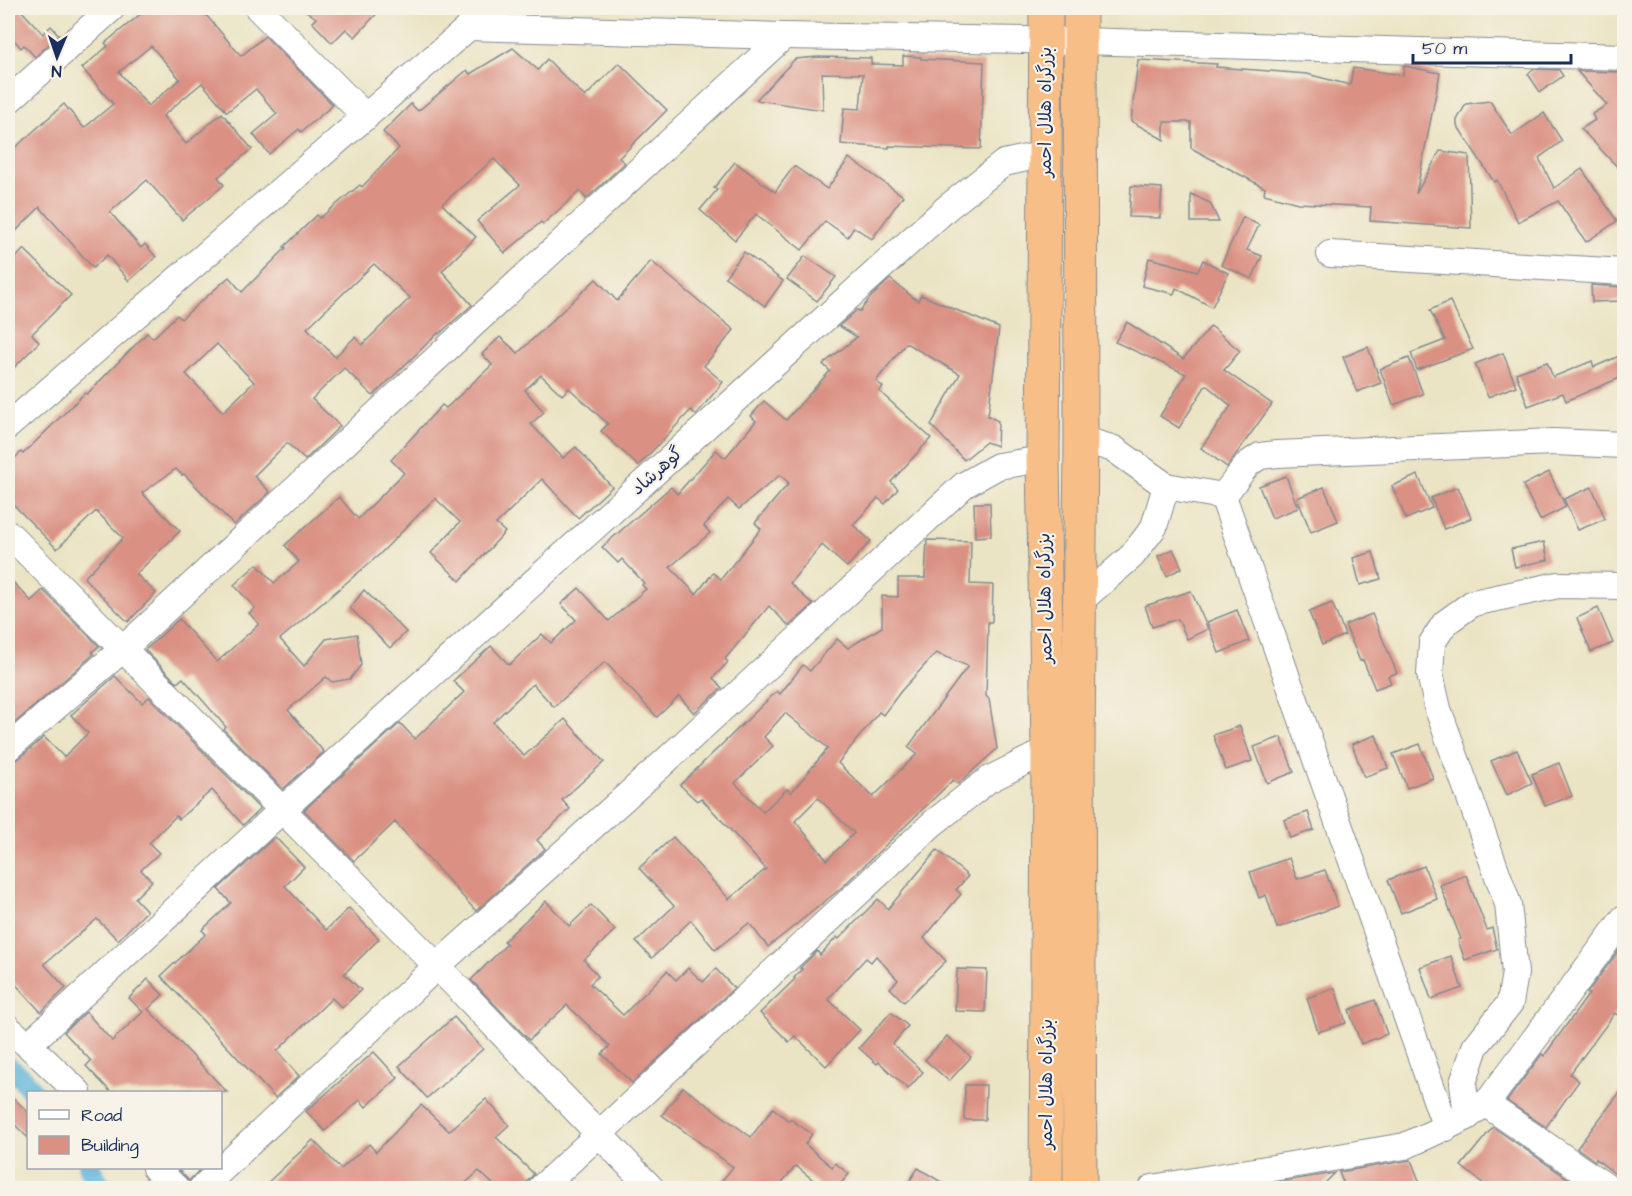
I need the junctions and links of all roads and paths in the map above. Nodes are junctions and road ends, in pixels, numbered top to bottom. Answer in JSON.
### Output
{"nodes":[{"id":1,"x":112,"y":8,"type":"edge"},
{"id":2,"x":258,"y":8,"type":"edge"},
{"id":3,"x":1046,"y":8,"type":"edge"},
{"id":4,"x":1080,"y":8,"type":"edge"},
{"id":5,"x":470,"y":17,"type":"edge"},
{"id":6,"x":784,"y":36,"type":"junction"},
{"id":7,"x":1046,"y":41,"type":"junction"},
{"id":8,"x":1080,"y":41,"type":"junction"},
{"id":9,"x":1624,"y":57,"type":"edge"},
{"id":10,"x":8,"y":101,"type":"edge"},
{"id":11,"x":366,"y":117,"type":"junction"},
{"id":12,"x":1045,"y":153,"type":"junction"},
{"id":13,"x":1330,"y":254,"type":"dead end"},
{"id":14,"x":1624,"y":272,"type":"edge"},
{"id":15,"x":8,"y":426,"type":"edge"},
{"id":16,"x":1081,"y":439,"type":"junction"},
{"id":17,"x":1624,"y":445,"type":"edge"},
{"id":18,"x":1043,"y":459,"type":"junction"},
{"id":19,"x":1166,"y":486,"type":"junction"},
{"id":20,"x":1223,"y":496,"type":"junction"},
{"id":21,"x":8,"y":533,"type":"edge"},
{"id":22,"x":1624,"y":586,"type":"edge"},
{"id":23,"x":1079,"y":602,"type":"junction"},
{"id":24,"x":123,"y":649,"type":"junction"},
{"id":25,"x":8,"y":748,"type":"edge"},
{"id":26,"x":1048,"y":750,"type":"junction"},
{"id":27,"x":282,"y":810,"type":"junction"},
{"id":28,"x":1624,"y":918,"type":"edge"},
{"id":29,"x":437,"y":966,"type":"junction"},
{"id":30,"x":8,"y":1028,"type":"edge"},
{"id":31,"x":27,"y":1045,"type":"junction"},
{"id":32,"x":77,"y":1091,"type":"edge"},
{"id":33,"x":1466,"y":1116,"type":"junction"},
{"id":34,"x":599,"y":1135,"type":"junction"},
{"id":35,"x":156,"y":1169,"type":"edge"},
{"id":36,"x":176,"y":1188,"type":"edge"},
{"id":37,"x":202,"y":1188,"type":"edge"},
{"id":38,"x":541,"y":1188,"type":"edge"},
{"id":39,"x":651,"y":1188,"type":"edge"},
{"id":40,"x":1046,"y":1188,"type":"edge"},
{"id":41,"x":1080,"y":1188,"type":"edge"},
{"id":42,"x":1152,"y":1188,"type":"edge"},
{"id":43,"x":1608,"y":1188,"type":"edge"}],
"edges":[{"from":1,"to":10,"type":"street"},
{"from":2,"to":11,"type":"street"},
{"from":3,"to":7,"type":"highway","name":"بزرگراه هلال احمر"},
{"from":4,"to":8,"type":"highway","name":"بزرگراه هلال احمر"},
{"from":5,"to":6,"type":"street"},
{"from":5,"to":11,"type":"street"},
{"from":6,"to":7,"type":"street"},
{"from":6,"to":24,"type":"street"},
{"from":7,"to":8,"type":"street"},
{"from":7,"to":12,"type":"highway","name":"بزرگراه هلال احمر"},
{"from":8,"to":9,"type":"street"},
{"from":8,"to":16,"type":"highway","name":"بزرگراه هلال احمر"},
{"from":11,"to":15,"type":"street"},
{"from":12,"to":18,"type":"highway","name":"بزرگراه هلال احمر"},
{"from":12,"to":27,"type":"street","name":"گوهرشاد"},
{"from":13,"to":14,"type":"street"},
{"from":16,"to":19,"type":"street"},
{"from":16,"to":23,"type":"highway","name":"بزرگراه هلال احمر"},
{"from":17,"to":20,"type":"street"},
{"from":18,"to":26,"type":"highway","name":"بزرگراه هلال احمر"},
{"from":18,"to":29,"type":"street"},
{"from":19,"to":20,"type":"street"},
{"from":19,"to":23,"type":"street"},
{"from":20,"to":33,"type":"street"},
{"from":21,"to":24,"type":"street"},
{"from":22,"to":33,"type":"street"},
{"from":23,"to":41,"type":"highway","name":"بزرگراه هلال احمر"},
{"from":24,"to":25,"type":"street"},
{"from":24,"to":27,"type":"street"},
{"from":26,"to":34,"type":"street"},
{"from":26,"to":40,"type":"highway","name":"بزرگراه هلال احمر"},
{"from":27,"to":29,"type":"street"},
{"from":27,"to":31,"type":"street","name":"گوهرشاد"},
{"from":28,"to":33,"type":"street"},
{"from":29,"to":34,"type":"street"},
{"from":29,"to":37,"type":"street"},
{"from":30,"to":31,"type":"street"},
{"from":31,"to":32,"type":"street"},
{"from":33,"to":42,"type":"street"},
{"from":33,"to":43,"type":"street"},
{"from":34,"to":38,"type":"street"},
{"from":34,"to":39,"type":"street"},
{"from":35,"to":36,"type":"street"}]}
